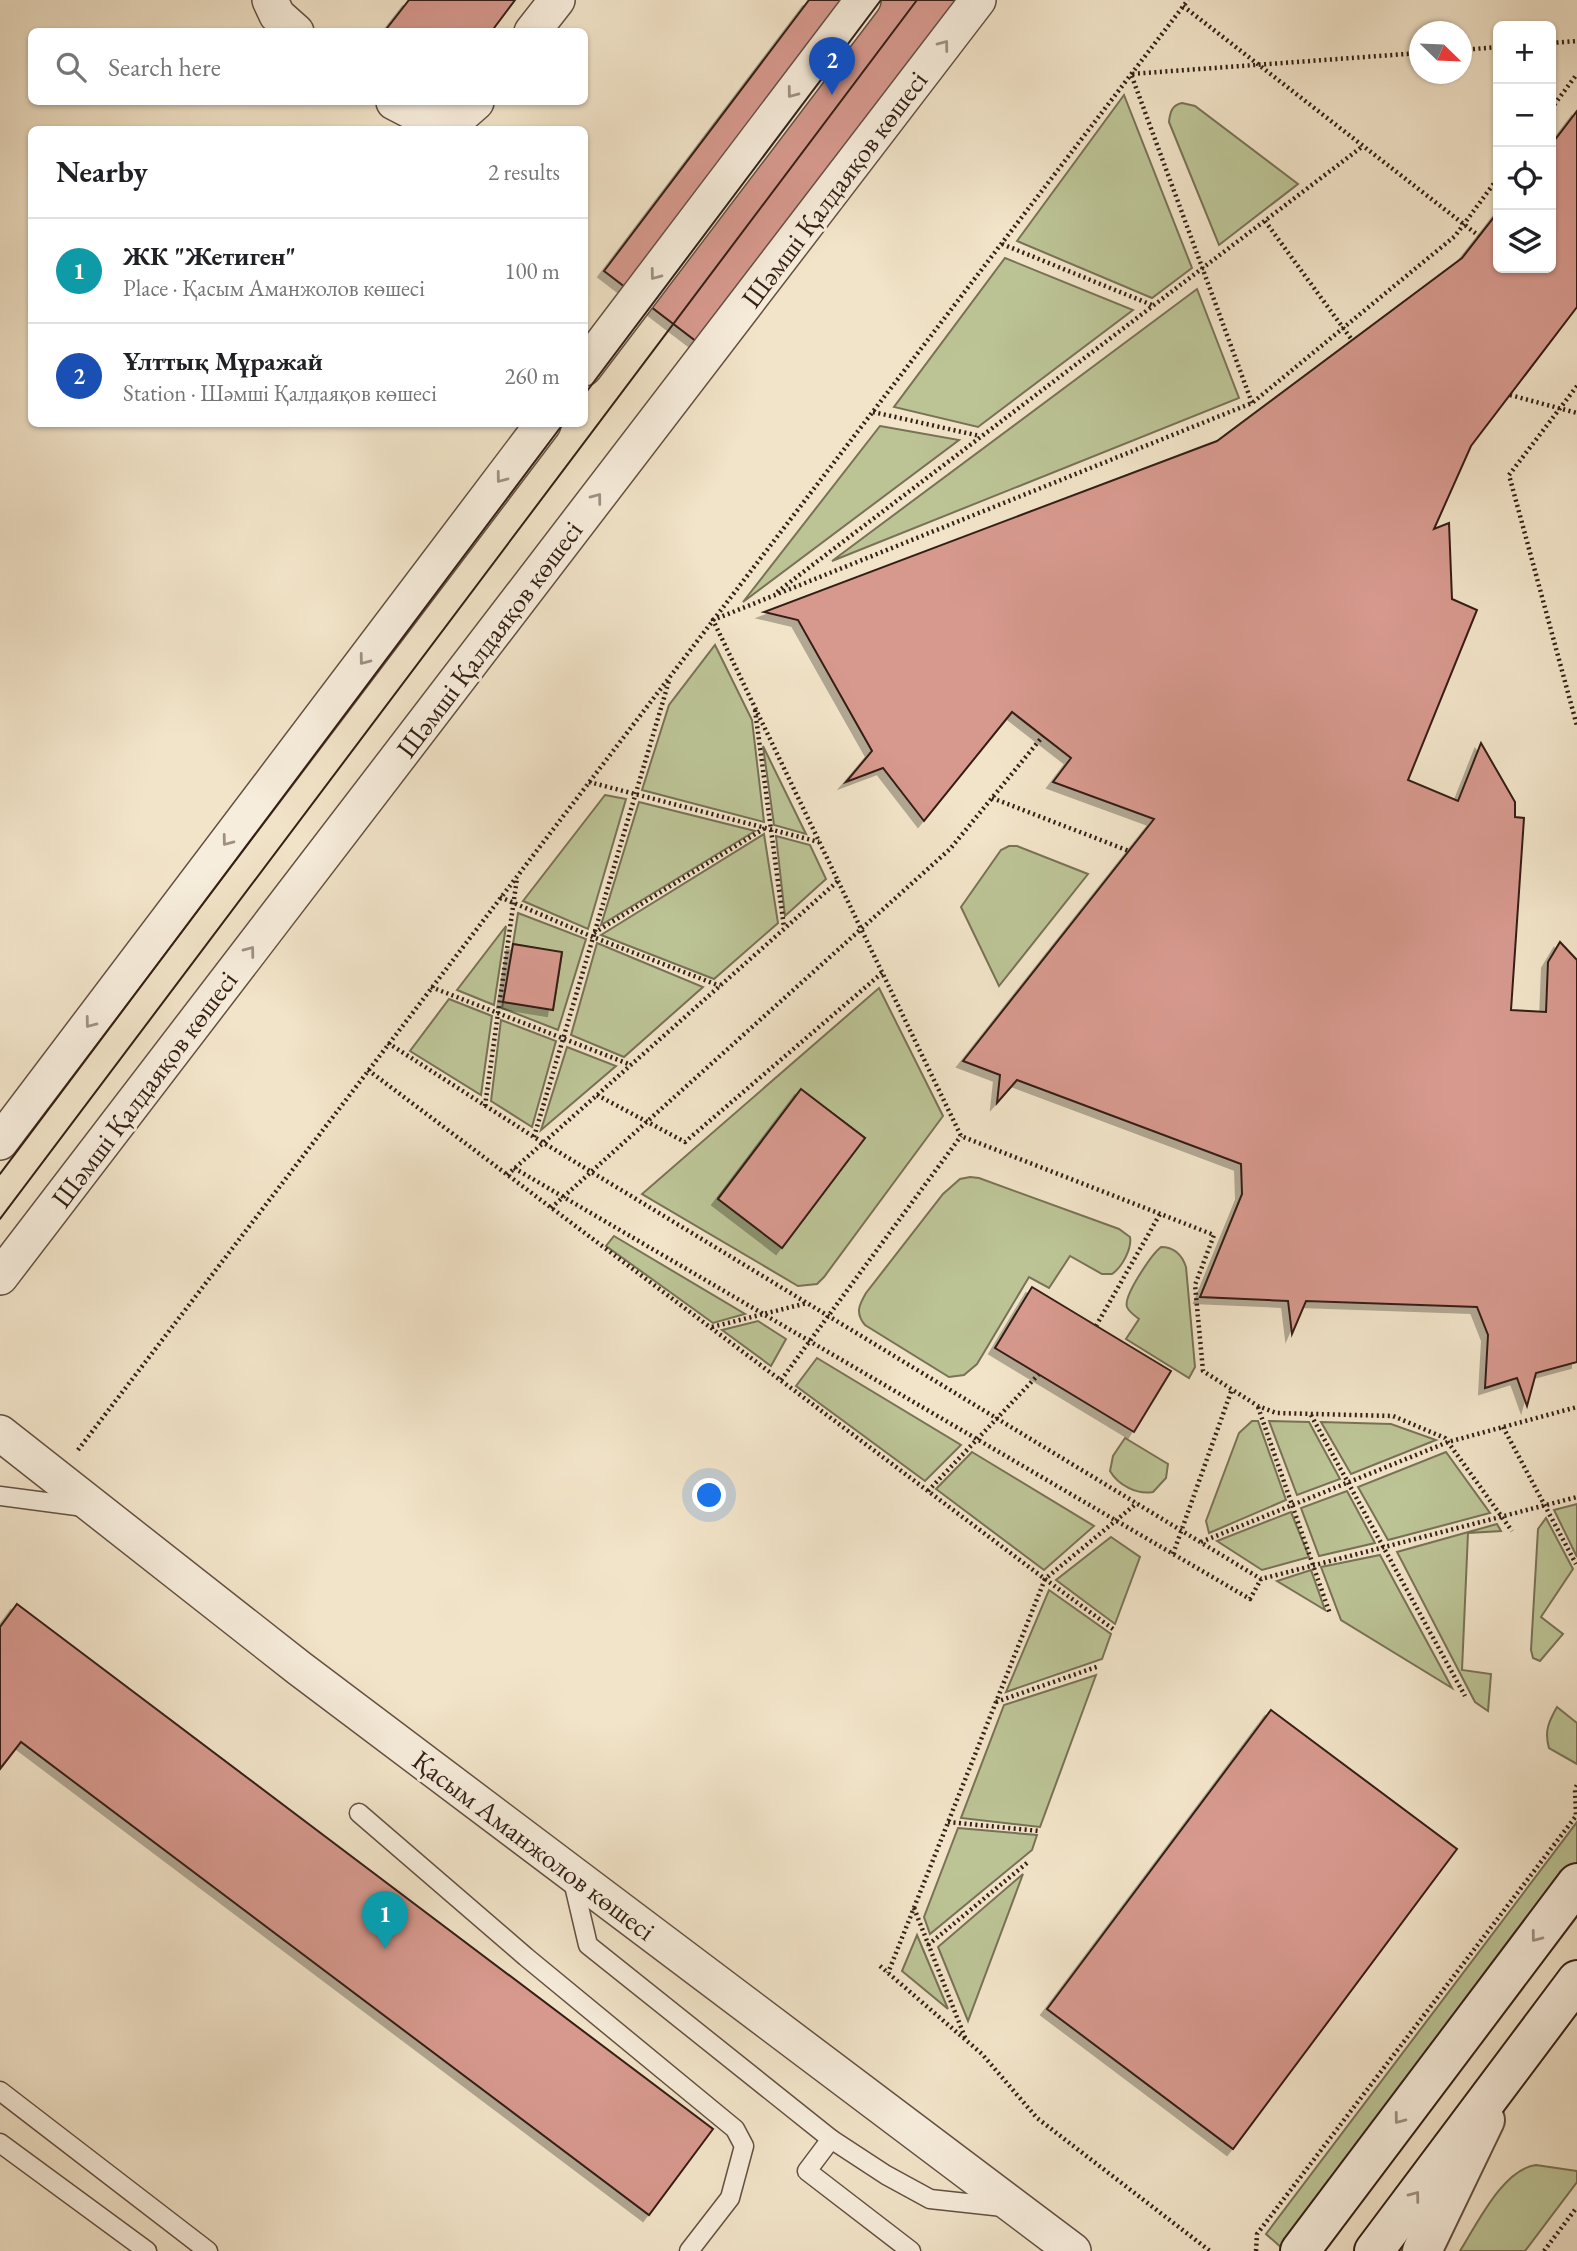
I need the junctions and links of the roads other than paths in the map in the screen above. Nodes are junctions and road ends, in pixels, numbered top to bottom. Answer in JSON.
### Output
{"nodes":[{"id":1,"x":270,"y":0,"type":"edge"},
{"id":2,"x":557,"y":0,"type":"edge"},
{"id":3,"x":863,"y":0,"type":"edge"},
{"id":4,"x":978,"y":0,"type":"edge"},
{"id":5,"x":292,"y":28,"type":"edge"},
{"id":6,"x":535,"y":28,"type":"edge"},
{"id":7,"x":400,"y":105,"type":"edge"},
{"id":8,"x":473,"y":105,"type":"edge"},
{"id":9,"x":588,"y":363,"type":"edge"},
{"id":10,"x":541,"y":427,"type":"edge"},
{"id":11,"x":0,"y":1142,"type":"edge"},
{"id":12,"x":0,"y":1278,"type":"edge"},
{"id":13,"x":0,"y":1433,"type":"edge"},
{"id":14,"x":0,"y":1496,"type":"edge"},
{"id":15,"x":94,"y":1508,"type":"junction"},
{"id":16,"x":359,"y":1813,"type":"dead end"},
{"id":17,"x":571,"y":1873,"type":"junction"},
{"id":18,"x":1577,"y":1882,"type":"edge"},
{"id":19,"x":1577,"y":1980,"type":"edge"},
{"id":20,"x":1513,"y":2066,"type":"junction"},
{"id":21,"x":0,"y":2091,"type":"edge"},
{"id":22,"x":831,"y":2139,"type":"junction"},
{"id":23,"x":0,"y":2143,"type":"edge"},
{"id":24,"x":1016,"y":2208,"type":"junction"},
{"id":25,"x":147,"y":2251,"type":"edge"},
{"id":26,"x":208,"y":2251,"type":"edge"},
{"id":27,"x":689,"y":2251,"type":"edge"},
{"id":28,"x":911,"y":2251,"type":"edge"},
{"id":29,"x":1073,"y":2251,"type":"edge"},
{"id":30,"x":1300,"y":2251,"type":"edge"},
{"id":31,"x":1374,"y":2251,"type":"edge"},
{"id":32,"x":1422,"y":2251,"type":"edge"}],
"edges":[{"from":1,"to":5,"type":"street"},
{"from":2,"to":6,"type":"street"},
{"from":3,"to":9,"type":"street","one_way":true},
{"from":12,"to":4,"type":"street","name":"Шәмші Қалдаяқов көшесі","one_way":true},
{"from":7,"to":8,"type":"street"},
{"from":10,"to":11,"type":"street","one_way":true},
{"from":13,"to":15,"type":"street","name":"Қасым Аманжолов көшесі"},
{"from":14,"to":15,"type":"lane"},
{"from":15,"to":17,"type":"street","name":"Қасым Аманжолов көшесі"},
{"from":16,"to":27,"type":"lane"},
{"from":17,"to":22,"type":"lane"},
{"from":17,"to":24,"type":"street","name":"Қасым Аманжолов көшесі"},
{"from":18,"to":30,"type":"main road","one_way":true},
{"from":19,"to":20,"type":"main road"},
{"from":31,"to":20,"type":"main road","one_way":true},
{"from":20,"to":32,"type":"main road"},
{"from":21,"to":26,"type":"lane"},
{"from":22,"to":24,"type":"lane"},
{"from":22,"to":28,"type":"lane"},
{"from":23,"to":25,"type":"lane"},
{"from":24,"to":29,"type":"street","name":"Қасым Аманжолов көшесі"}]}
